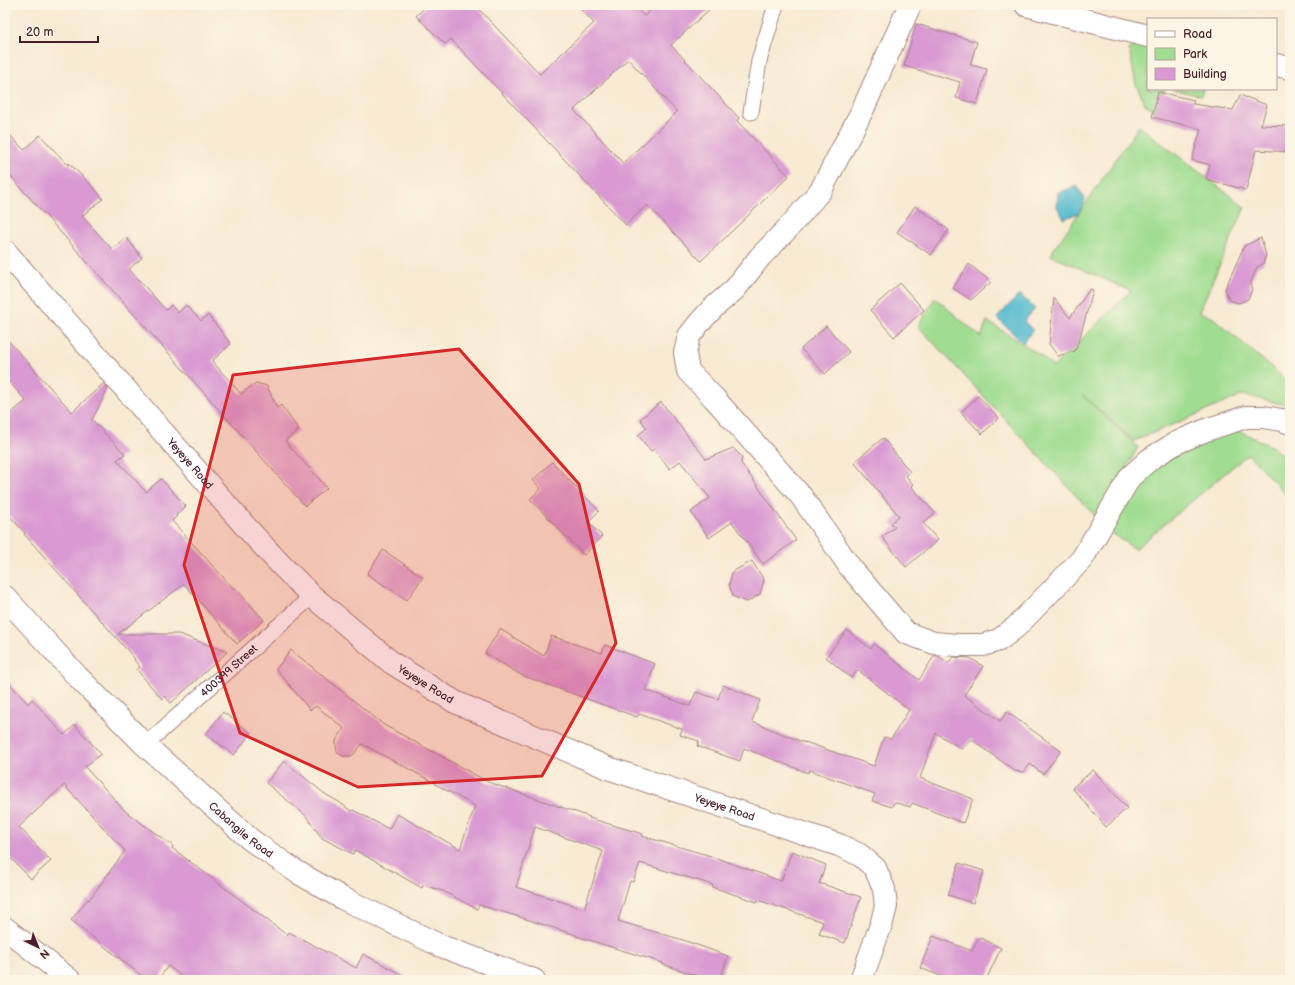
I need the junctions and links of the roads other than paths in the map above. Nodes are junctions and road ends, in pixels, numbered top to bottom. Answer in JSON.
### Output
{"nodes":[{"id":1,"x":776,"y":5,"type":"edge"},
{"id":2,"x":910,"y":5,"type":"edge"},
{"id":3,"x":1026,"y":5,"type":"edge"},
{"id":4,"x":1147,"y":36,"type":"edge"},
{"id":5,"x":1277,"y":65,"type":"edge"},
{"id":6,"x":1290,"y":68,"type":"edge"},
{"id":7,"x":751,"y":112,"type":"dead end"},
{"id":8,"x":5,"y":251,"type":"edge"},
{"id":9,"x":1290,"y":422,"type":"edge"},
{"id":10,"x":312,"y":596,"type":"junction"},
{"id":11,"x":5,"y":597,"type":"edge"},
{"id":12,"x":145,"y":744,"type":"junction"},
{"id":13,"x":5,"y":928,"type":"edge"},
{"id":14,"x":70,"y":980,"type":"edge"},
{"id":15,"x":534,"y":980,"type":"edge"},
{"id":16,"x":861,"y":980,"type":"edge"}],
"edges":[{"from":1,"to":7,"type":"lane"},
{"from":2,"to":9,"type":"street"},
{"from":3,"to":4,"type":"street"},
{"from":5,"to":6,"type":"street"},
{"from":8,"to":10,"type":"street","name":"Yeyeye Road"},
{"from":10,"to":12,"type":"lane","name":"400399 Street"},
{"from":10,"to":16,"type":"street","name":"Yeyeye Road"},
{"from":11,"to":12,"type":"street","name":"Cabangile Road"},
{"from":12,"to":15,"type":"street","name":"Cabangile Road"},
{"from":13,"to":14,"type":"street"}]}
